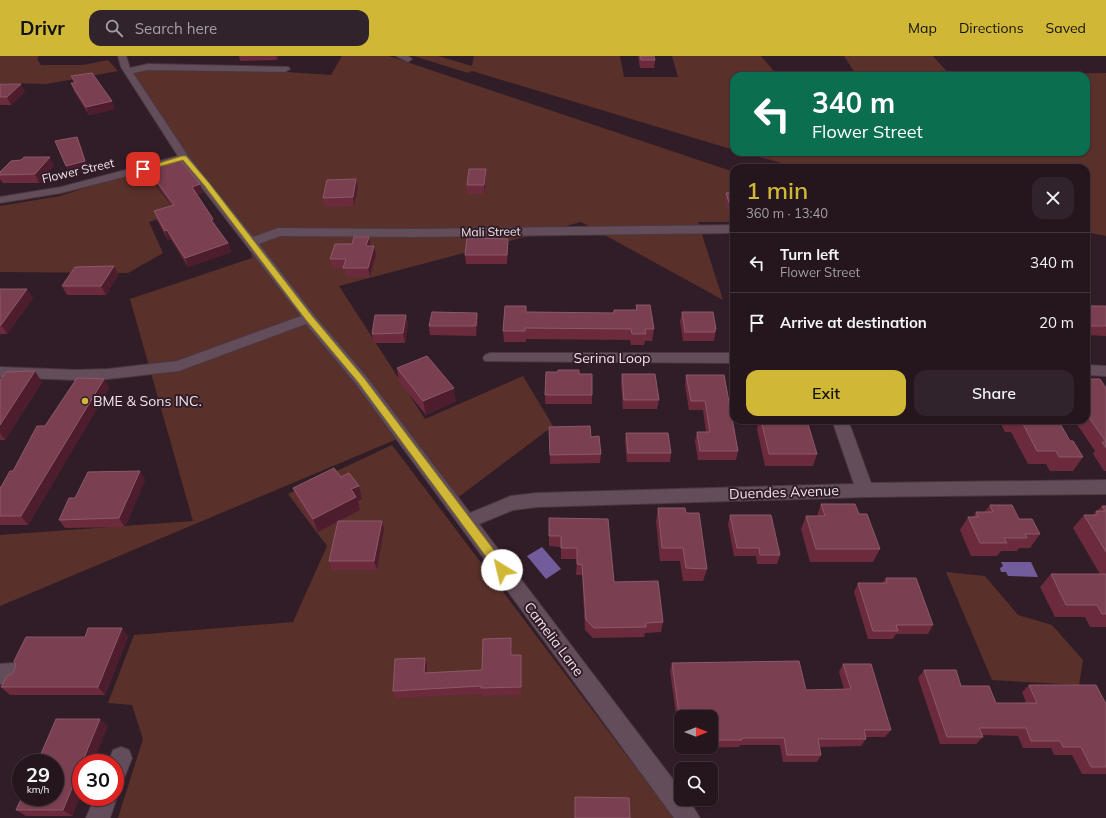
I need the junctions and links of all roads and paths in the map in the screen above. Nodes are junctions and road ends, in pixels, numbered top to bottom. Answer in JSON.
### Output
{"nodes":[{"id":1,"x":122,"y":56,"type":"edge"},
{"id":2,"x":285,"y":69,"type":"dead end"},
{"id":3,"x":128,"y":71,"type":"junction"},
{"id":4,"x":184,"y":158,"type":"junction"},
{"id":5,"x":0,"y":200,"type":"edge"},
{"id":6,"x":730,"y":229,"type":"edge"},
{"id":7,"x":250,"y":243,"type":"junction"},
{"id":8,"x":309,"y":318,"type":"junction"},
{"id":9,"x":490,"y":358,"type":"dead end"},
{"id":10,"x":730,"y":358,"type":"edge"},
{"id":11,"x":1090,"y":370,"type":"edge"},
{"id":12,"x":1106,"y":371,"type":"edge"},
{"id":13,"x":0,"y":372,"type":"edge"},
{"id":14,"x":841,"y":424,"type":"edge"},
{"id":15,"x":1106,"y":487,"type":"edge"},
{"id":16,"x":865,"y":490,"type":"junction"},
{"id":17,"x":467,"y":522,"type":"junction"},
{"id":18,"x":103,"y":806,"type":"edge"},
{"id":19,"x":98,"y":818,"type":"edge"},
{"id":20,"x":688,"y":818,"type":"edge"}],
"edges":[{"from":1,"to":3,"type":"street","name":"Camelia Lane"},
{"from":2,"to":3,"type":"street"},
{"from":3,"to":4,"type":"street","name":"Camelia Lane"},
{"from":4,"to":5,"type":"street","name":"Flower Street"},
{"from":4,"to":7,"type":"street","name":"Camelia Lane"},
{"from":6,"to":7,"type":"street","name":"Mali Street"},
{"from":7,"to":8,"type":"street","name":"Camelia Lane"},
{"from":8,"to":13,"type":"street"},
{"from":8,"to":17,"type":"street","name":"Camelia Lane"},
{"from":9,"to":10,"type":"street","name":"Serina Loop"},
{"from":11,"to":12,"type":"street"},
{"from":14,"to":16,"type":"street"},
{"from":15,"to":16,"type":"street","name":"Duendes Avenue"},
{"from":16,"to":17,"type":"street","name":"Duendes Avenue"},
{"from":17,"to":20,"type":"street","name":"Camelia Lane"},
{"from":18,"to":19,"type":"street"}]}
